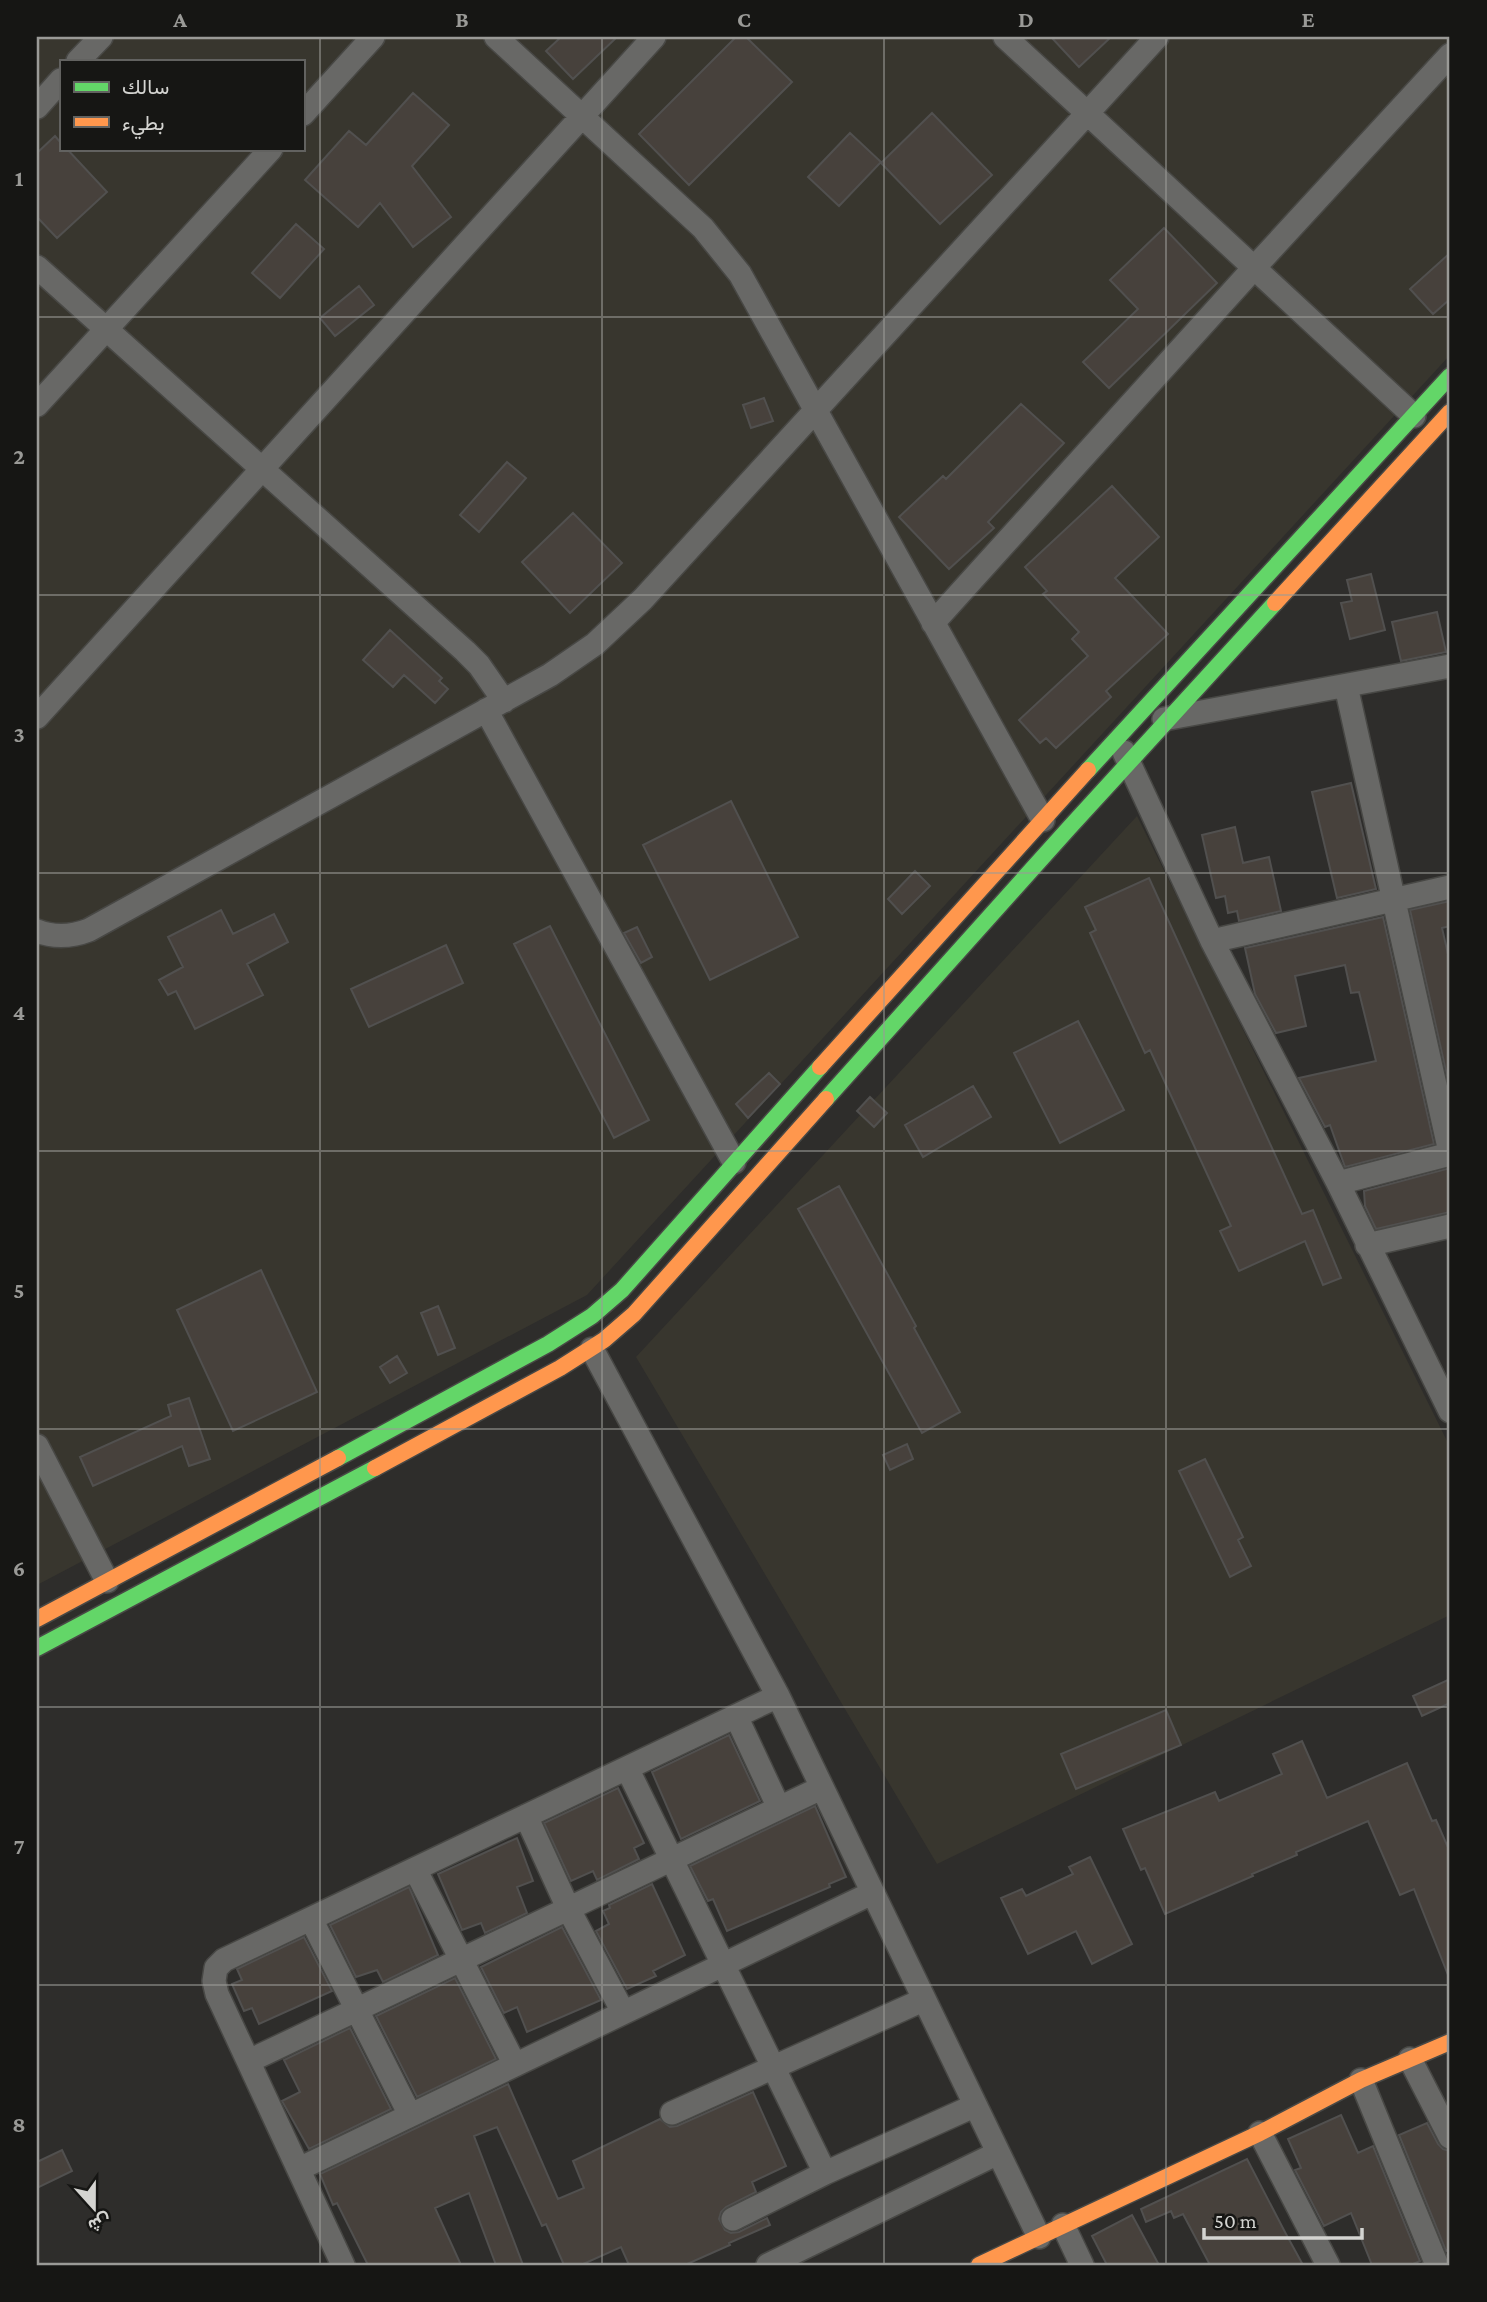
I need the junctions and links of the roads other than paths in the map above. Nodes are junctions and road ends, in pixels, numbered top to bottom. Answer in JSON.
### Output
{"nodes":[{"id":1,"x":101,"y":37,"type":"edge"},
{"id":2,"x":373,"y":37,"type":"edge"},
{"id":3,"x":496,"y":37,"type":"edge"},
{"id":4,"x":654,"y":37,"type":"edge"},
{"id":5,"x":1005,"y":37,"type":"edge"},
{"id":6,"x":1157,"y":37,"type":"edge"},
{"id":7,"x":1450,"y":55,"type":"edge"},
{"id":8,"x":79,"y":60,"type":"edge"},
{"id":9,"x":60,"y":81,"type":"edge"},
{"id":10,"x":37,"y":107,"type":"edge"},
{"id":11,"x":304,"y":113,"type":"edge"},
{"id":12,"x":1087,"y":113,"type":"junction"},
{"id":13,"x":581,"y":115,"type":"junction"},
{"id":14,"x":270,"y":150,"type":"edge"},
{"id":15,"x":37,"y":267,"type":"edge"},
{"id":16,"x":1253,"y":269,"type":"junction"},
{"id":17,"x":107,"y":329,"type":"junction"},
{"id":18,"x":1450,"y":376,"type":"edge"},
{"id":19,"x":37,"y":405,"type":"edge"},
{"id":20,"x":815,"y":409,"type":"junction"},
{"id":21,"x":1413,"y":416,"type":"junction"},
{"id":22,"x":1447,"y":419,"type":"edge"},
{"id":23,"x":262,"y":468,"type":"junction"},
{"id":24,"x":933,"y":623,"type":"junction"},
{"id":25,"x":1450,"y":666,"type":"edge"},
{"id":26,"x":1346,"y":686,"type":"junction"},
{"id":27,"x":495,"y":706,"type":"junction"},
{"id":28,"x":1143,"y":713,"type":"junction"},
{"id":29,"x":37,"y":717,"type":"edge"},
{"id":30,"x":1170,"y":719,"type":"junction"},
{"id":31,"x":1118,"y":740,"type":"junction"},
{"id":32,"x":1129,"y":763,"type":"junction"},
{"id":33,"x":1043,"y":820,"type":"junction"},
{"id":34,"x":1450,"y":887,"type":"edge"},
{"id":35,"x":1395,"y":899,"type":"junction"},
{"id":36,"x":37,"y":931,"type":"edge"},
{"id":37,"x":1212,"y":941,"type":"junction"},
{"id":38,"x":1450,"y":1153,"type":"edge"},
{"id":39,"x":734,"y":1162,"type":"junction"},
{"id":40,"x":1338,"y":1182,"type":"junction"},
{"id":41,"x":1450,"y":1226,"type":"edge"},
{"id":42,"x":1367,"y":1245,"type":"junction"},
{"id":43,"x":592,"y":1349,"type":"junction"},
{"id":44,"x":1450,"y":1411,"type":"edge"},
{"id":45,"x":37,"y":1446,"type":"edge"},
{"id":46,"x":107,"y":1581,"type":"junction"},
{"id":47,"x":37,"y":1619,"type":"edge"},
{"id":48,"x":37,"y":1648,"type":"edge"},
{"id":49,"x":778,"y":1696,"type":"junction"},
{"id":50,"x":736,"y":1716,"type":"junction"},
{"id":51,"x":627,"y":1768,"type":"junction"},
{"id":52,"x":821,"y":1788,"type":"junction"},
{"id":53,"x":779,"y":1808,"type":"junction"},
{"id":54,"x":526,"y":1816,"type":"junction"},
{"id":55,"x":672,"y":1859,"type":"junction"},
{"id":56,"x":415,"y":1869,"type":"junction"},
{"id":57,"x":872,"y":1893,"type":"junction"},
{"id":58,"x":568,"y":1908,"type":"junction"},
{"id":59,"x":312,"y":1919,"type":"junction"},
{"id":60,"x":462,"y":1959,"type":"junction"},
{"id":61,"x":723,"y":1963,"type":"junction"},
{"id":62,"x":923,"y":2000,"type":"junction"},
{"id":63,"x":356,"y":2010,"type":"junction"},
{"id":64,"x":623,"y":2012,"type":"junction"},
{"id":65,"x":1450,"y":2042,"type":"edge"},
{"id":66,"x":1410,"y":2059,"type":"junction"},
{"id":67,"x":249,"y":2061,"type":"junction"},
{"id":68,"x":515,"y":2064,"type":"junction"},
{"id":69,"x":774,"y":2067,"type":"junction"},
{"id":70,"x":1361,"y":2080,"type":"junction"},
{"id":71,"x":974,"y":2106,"type":"junction"},
{"id":72,"x":672,"y":2113,"type":"dead end"},
{"id":73,"x":410,"y":2115,"type":"junction"},
{"id":74,"x":1261,"y":2133,"type":"junction"},
{"id":75,"x":1450,"y":2137,"type":"edge"},
{"id":76,"x":998,"y":2153,"type":"junction"},
{"id":77,"x":299,"y":2169,"type":"junction"},
{"id":78,"x":825,"y":2173,"type":"junction"},
{"id":79,"x":733,"y":2219,"type":"dead end"},
{"id":80,"x":1063,"y":2225,"type":"junction"},
{"id":81,"x":1039,"y":2237,"type":"junction"},
{"id":82,"x":343,"y":2265,"type":"edge"},
{"id":83,"x":768,"y":2265,"type":"edge"},
{"id":84,"x":979,"y":2265,"type":"edge"},
{"id":85,"x":1082,"y":2265,"type":"edge"},
{"id":86,"x":1328,"y":2265,"type":"edge"},
{"id":87,"x":1437,"y":2265,"type":"edge"}],
"edges":[{"from":1,"to":8,"type":"street"},
{"from":2,"to":11,"type":"street"},
{"from":3,"to":13,"type":"street"},
{"from":4,"to":13,"type":"street"},
{"from":5,"to":12,"type":"street"},
{"from":6,"to":12,"type":"street"},
{"from":7,"to":16,"type":"street"},
{"from":9,"to":10,"type":"street"},
{"from":12,"to":16,"type":"street"},
{"from":12,"to":20,"type":"street"},
{"from":13,"to":20,"type":"street"},
{"from":13,"to":23,"type":"street"},
{"from":14,"to":17,"type":"street"},
{"from":15,"to":17,"type":"street"},
{"from":16,"to":21,"type":"street"},
{"from":16,"to":24,"type":"street"},
{"from":17,"to":19,"type":"street"},
{"from":17,"to":23,"type":"street"},
{"from":18,"to":21,"type":"main road"},
{"from":20,"to":24,"type":"street"},
{"from":20,"to":27,"type":"street"},
{"from":21,"to":28,"type":"main road"},
{"from":22,"to":30,"type":"main road"},
{"from":23,"to":27,"type":"street"},
{"from":23,"to":29,"type":"street"},
{"from":24,"to":33,"type":"street"},
{"from":25,"to":26,"type":"street"},
{"from":26,"to":30,"type":"street"},
{"from":26,"to":35,"type":"street"},
{"from":27,"to":36,"type":"street"},
{"from":27,"to":39,"type":"street"},
{"from":28,"to":30,"type":"street"},
{"from":28,"to":31,"type":"main road"},
{"from":30,"to":32,"type":"main road"},
{"from":31,"to":32,"type":"street"},
{"from":31,"to":33,"type":"main road"},
{"from":32,"to":37,"type":"street"},
{"from":32,"to":43,"type":"main road"},
{"from":33,"to":39,"type":"main road"},
{"from":34,"to":35,"type":"street"},
{"from":35,"to":37,"type":"street"},
{"from":35,"to":38,"type":"street"},
{"from":37,"to":40,"type":"street"},
{"from":38,"to":40,"type":"street"},
{"from":39,"to":46,"type":"main road"},
{"from":40,"to":42,"type":"street"},
{"from":41,"to":42,"type":"street"},
{"from":42,"to":44,"type":"street"},
{"from":43,"to":48,"type":"main road"},
{"from":43,"to":49,"type":"street"},
{"from":45,"to":46,"type":"street"},
{"from":46,"to":47,"type":"main road"},
{"from":49,"to":50,"type":"street"},
{"from":49,"to":52,"type":"street"},
{"from":50,"to":51,"type":"street"},
{"from":50,"to":53,"type":"street"},
{"from":51,"to":54,"type":"street"},
{"from":51,"to":55,"type":"street"},
{"from":52,"to":53,"type":"street"},
{"from":52,"to":57,"type":"street"},
{"from":53,"to":55,"type":"street"},
{"from":54,"to":56,"type":"street"},
{"from":54,"to":58,"type":"street"},
{"from":55,"to":58,"type":"street"},
{"from":55,"to":61,"type":"street"},
{"from":56,"to":59,"type":"street"},
{"from":56,"to":60,"type":"street"},
{"from":57,"to":61,"type":"street"},
{"from":57,"to":62,"type":"street"},
{"from":58,"to":60,"type":"street"},
{"from":58,"to":64,"type":"street"},
{"from":59,"to":63,"type":"street"},
{"from":59,"to":67,"type":"street"},
{"from":60,"to":63,"type":"street"},
{"from":60,"to":68,"type":"street"},
{"from":61,"to":64,"type":"street"},
{"from":61,"to":69,"type":"street"},
{"from":62,"to":69,"type":"street"},
{"from":62,"to":71,"type":"street"},
{"from":63,"to":67,"type":"street"},
{"from":63,"to":73,"type":"street"},
{"from":64,"to":68,"type":"street"},
{"from":65,"to":66,"type":"main road"},
{"from":66,"to":70,"type":"main road"},
{"from":66,"to":75,"type":"street"},
{"from":67,"to":77,"type":"street"},
{"from":68,"to":73,"type":"street"},
{"from":69,"to":72,"type":"street"},
{"from":69,"to":78,"type":"street"},
{"from":70,"to":74,"type":"main road"},
{"from":70,"to":87,"type":"street"},
{"from":71,"to":76,"type":"street"},
{"from":71,"to":78,"type":"street"},
{"from":73,"to":77,"type":"street"},
{"from":74,"to":80,"type":"main road"},
{"from":74,"to":86,"type":"street"},
{"from":76,"to":81,"type":"street"},
{"from":76,"to":83,"type":"street"},
{"from":77,"to":82,"type":"street"},
{"from":78,"to":79,"type":"street"},
{"from":80,"to":81,"type":"main road"},
{"from":80,"to":85,"type":"street"},
{"from":81,"to":84,"type":"main road"}]}
